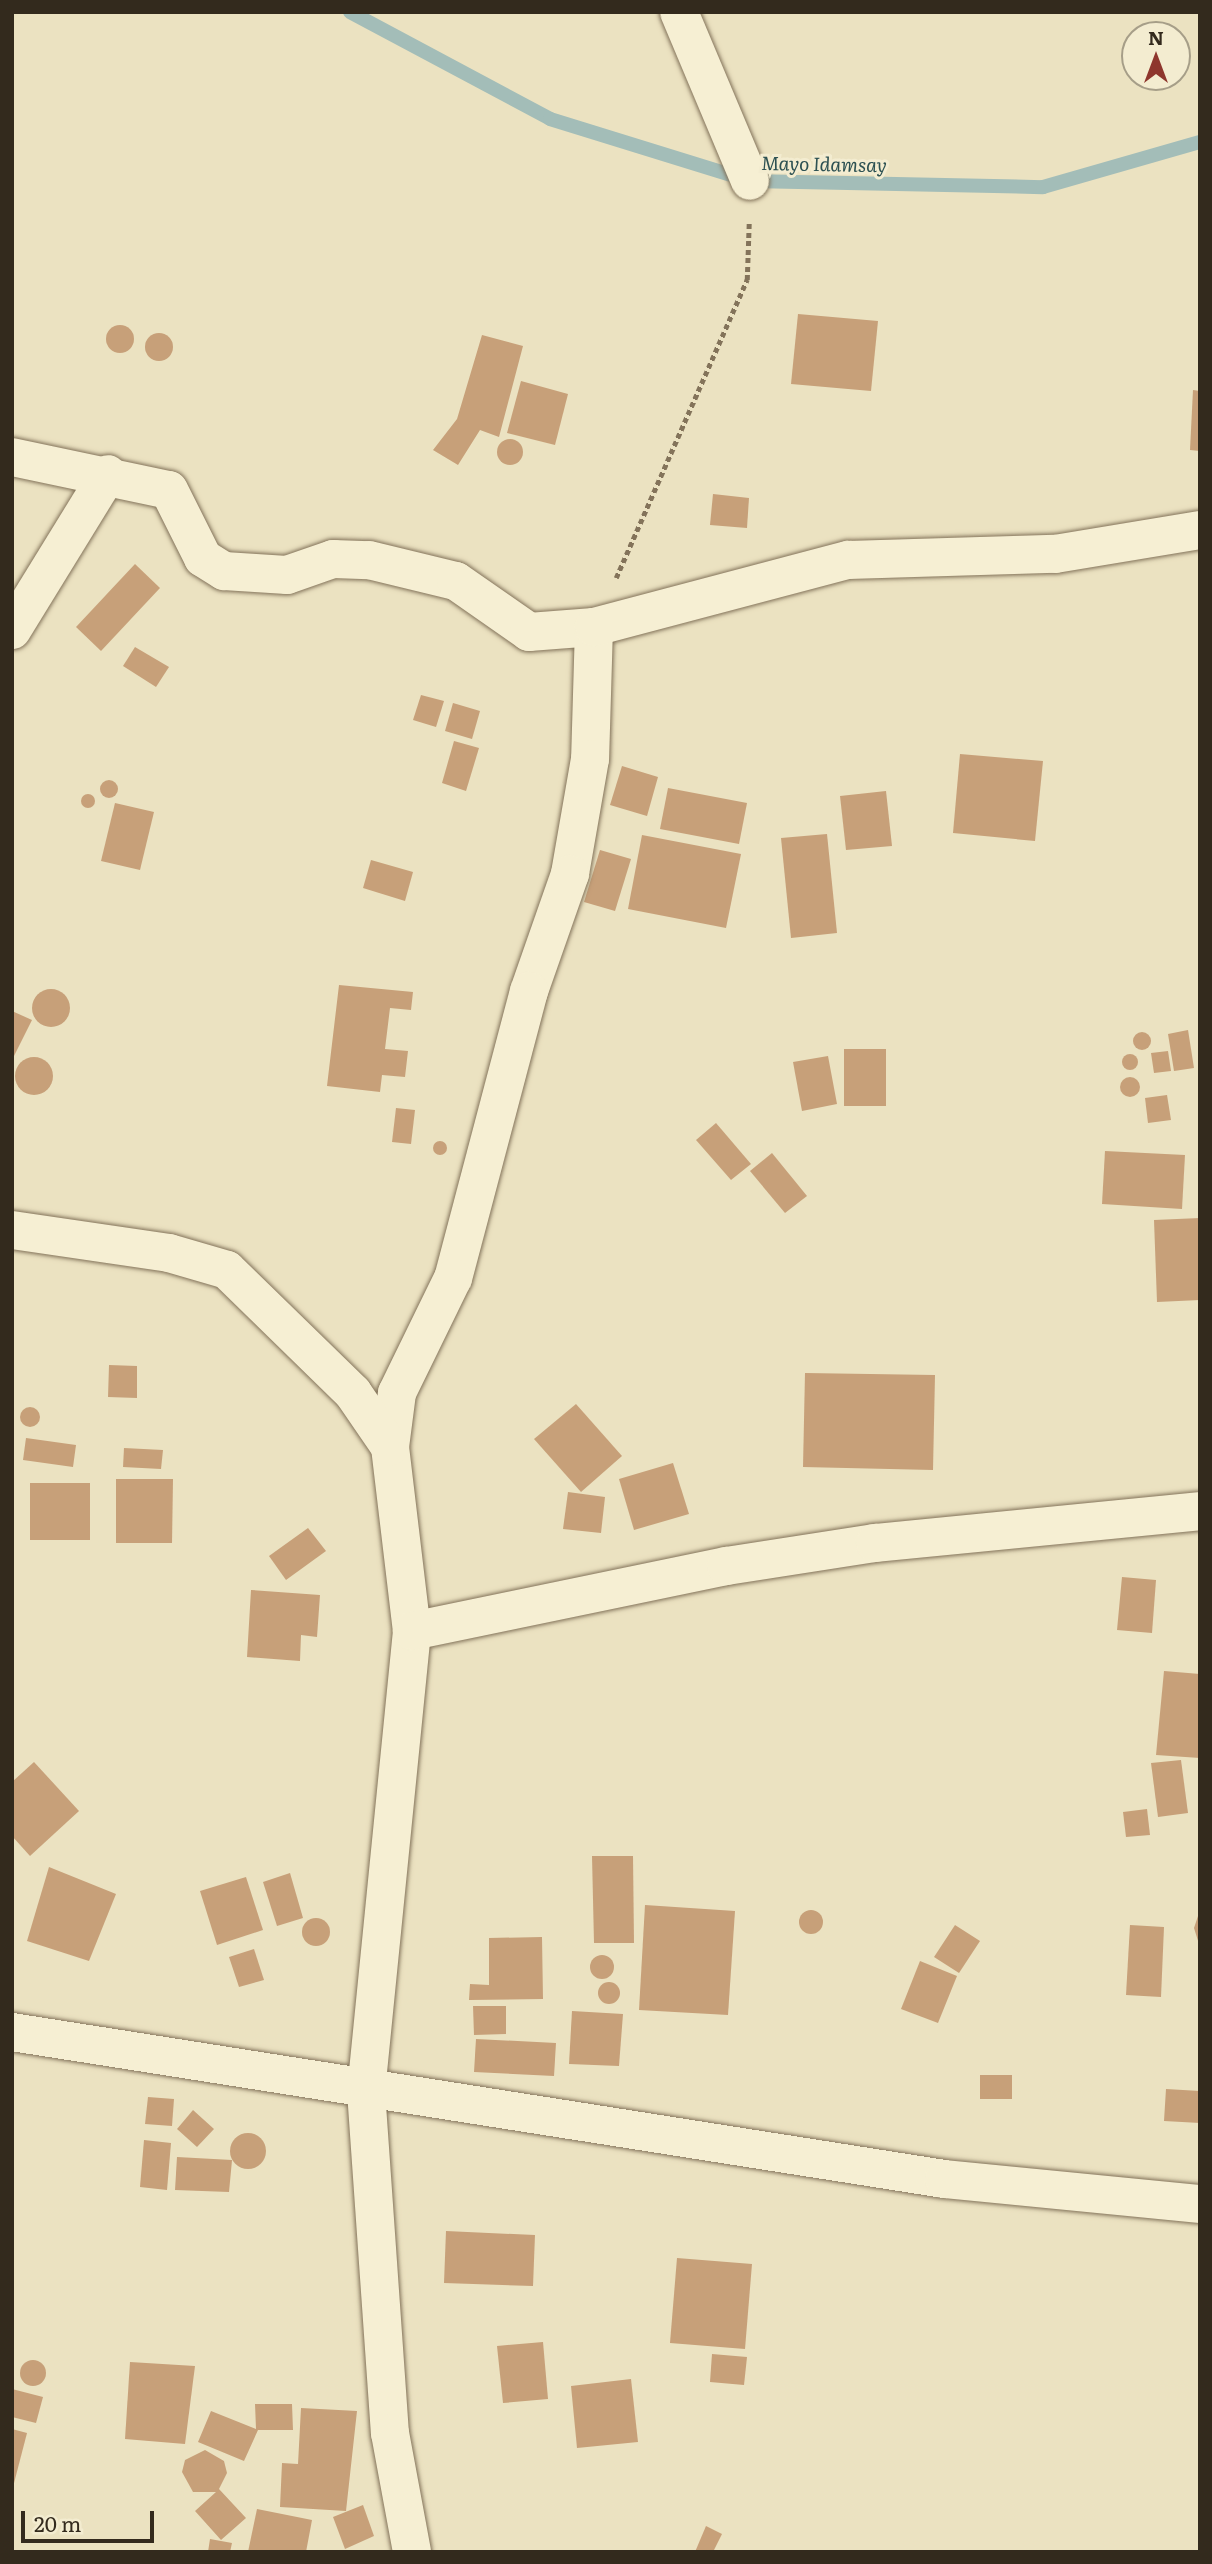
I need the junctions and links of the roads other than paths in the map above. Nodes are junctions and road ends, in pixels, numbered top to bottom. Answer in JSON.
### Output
{"nodes":[{"id":1,"x":679,"y":12,"type":"edge"},
{"id":2,"x":750,"y":181,"type":"road end"},
{"id":3,"x":12,"y":457,"type":"edge"},
{"id":4,"x":108,"y":474,"type":"junction"},
{"id":5,"x":1200,"y":530,"type":"edge"},
{"id":6,"x":594,"y":627,"type":"junction"},
{"id":7,"x":12,"y":630,"type":"edge"},
{"id":8,"x":12,"y":1230,"type":"edge"},
{"id":9,"x":390,"y":1447,"type":"junction"},
{"id":10,"x":1200,"y":1511,"type":"edge"},
{"id":11,"x":412,"y":1631,"type":"junction"},
{"id":12,"x":12,"y":2032,"type":"edge"},
{"id":13,"x":366,"y":2091,"type":"junction"},
{"id":14,"x":1200,"y":2204,"type":"edge"},
{"id":15,"x":412,"y":2552,"type":"edge"}],
"edges":[{"from":1,"to":2,"type":"street"},
{"from":3,"to":4,"type":"street"},
{"from":4,"to":6,"type":"street"},
{"from":4,"to":7,"type":"street"},
{"from":5,"to":6,"type":"street"},
{"from":6,"to":9,"type":"street"},
{"from":8,"to":9,"type":"street"},
{"from":9,"to":11,"type":"street"},
{"from":10,"to":11,"type":"street"},
{"from":11,"to":13,"type":"street"},
{"from":12,"to":13,"type":"street"},
{"from":13,"to":14,"type":"street"},
{"from":13,"to":15,"type":"street"}]}
